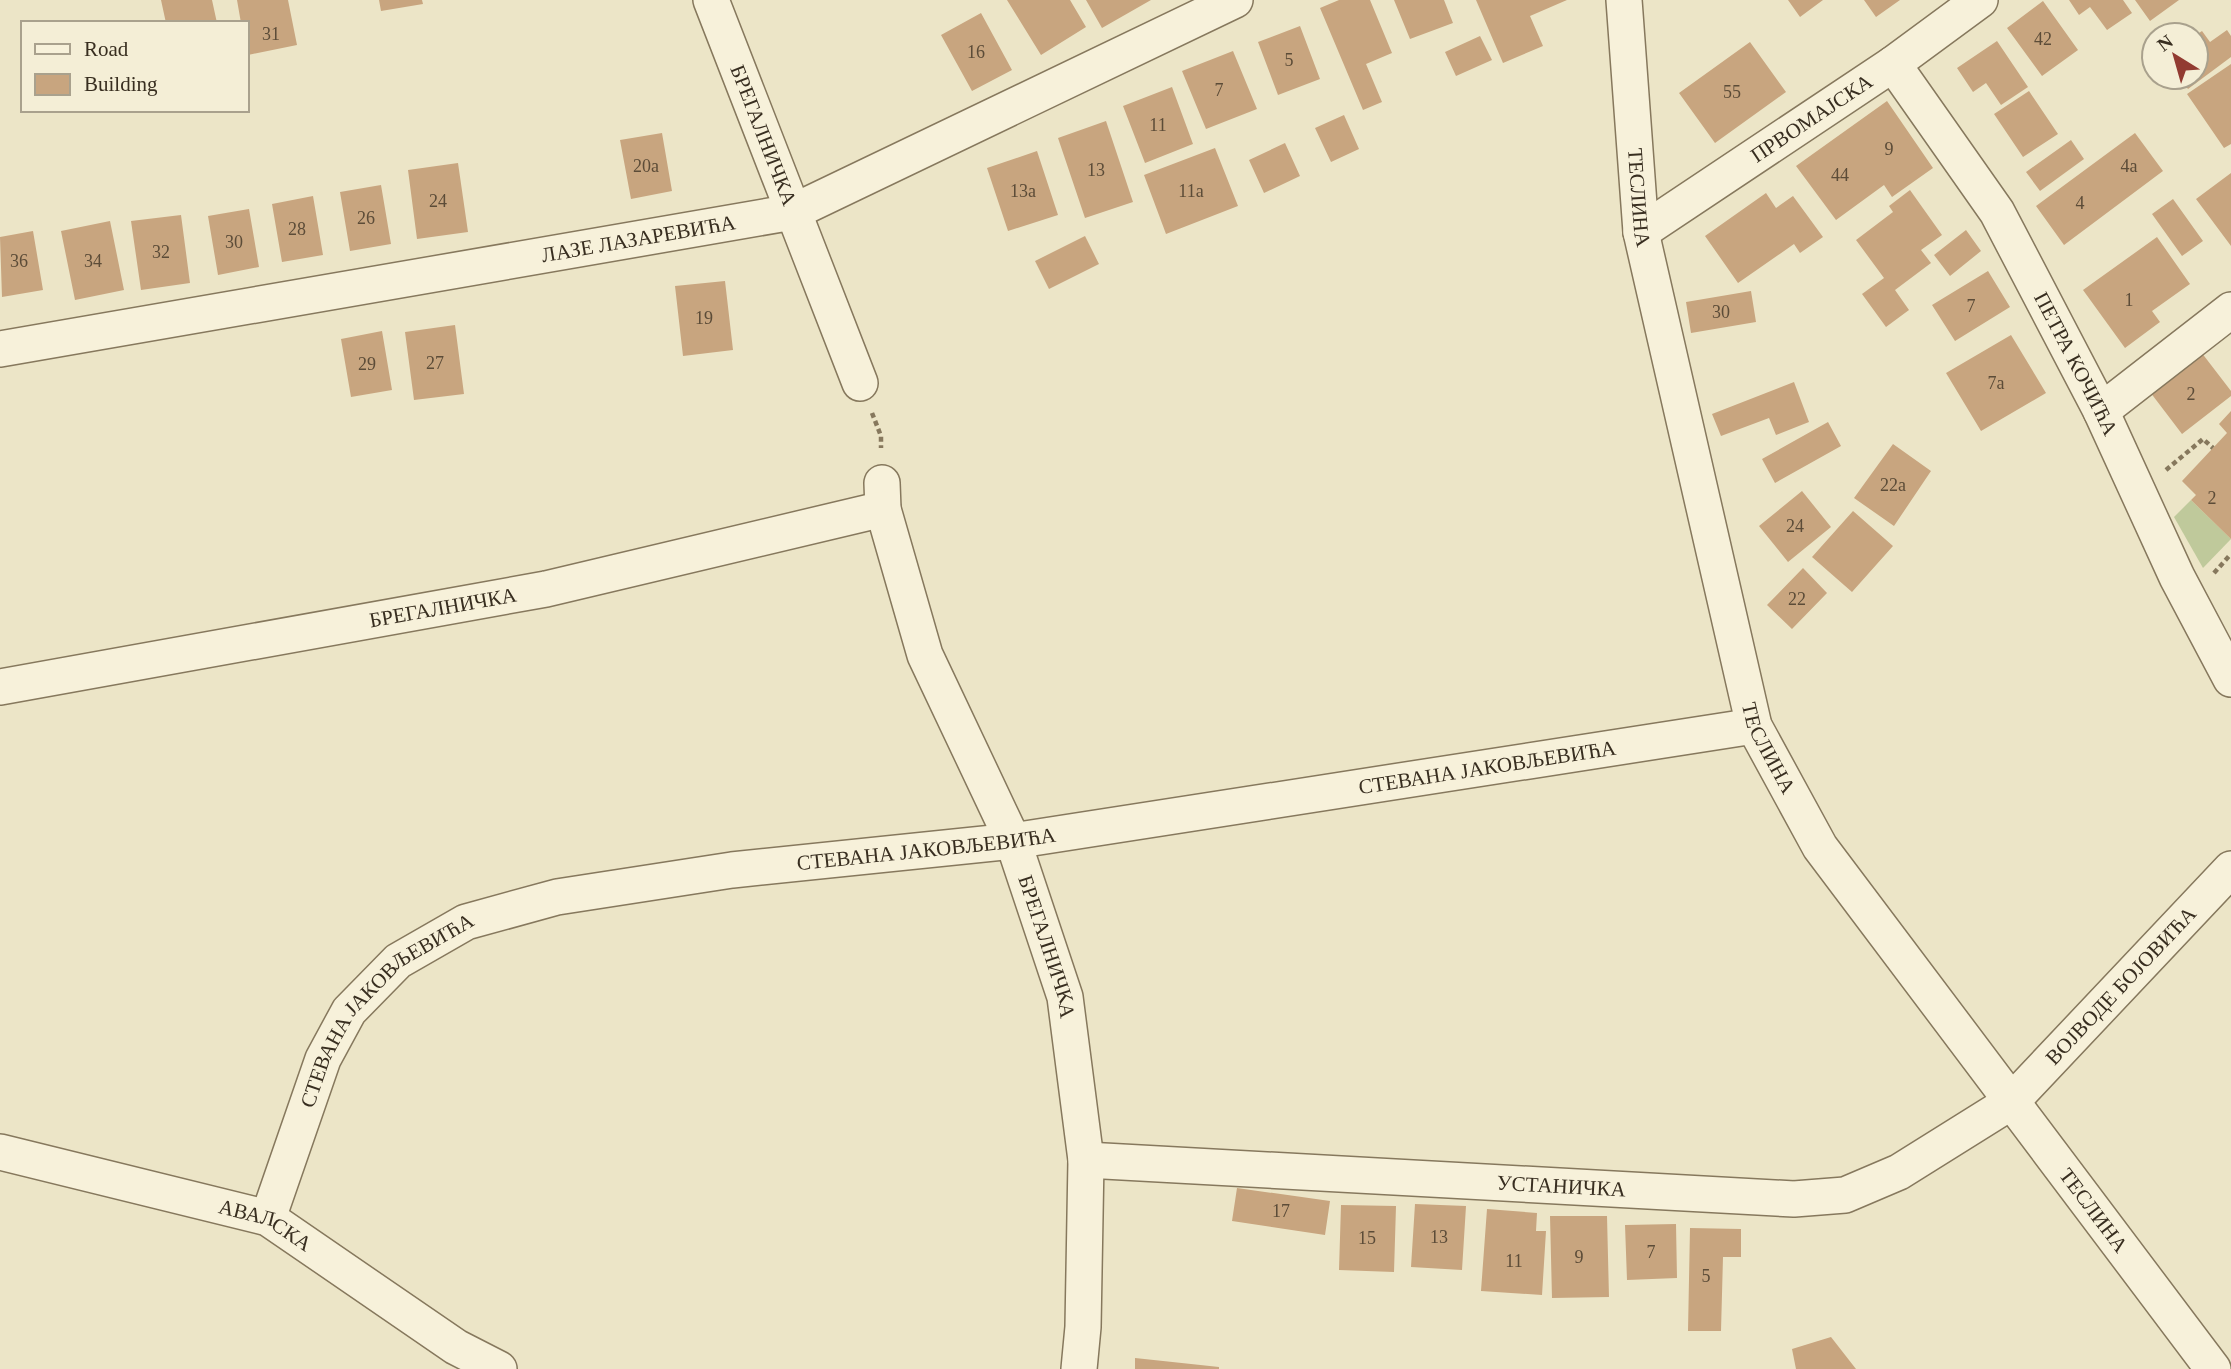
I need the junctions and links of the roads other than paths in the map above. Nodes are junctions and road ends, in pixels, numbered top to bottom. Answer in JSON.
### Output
{"nodes":[{"id":1,"x":710,"y":0,"type":"edge"},
{"id":2,"x":1235,"y":0,"type":"edge"},
{"id":3,"x":1624,"y":0,"type":"edge"},
{"id":4,"x":1980,"y":0,"type":"edge"},
{"id":5,"x":1892,"y":64,"type":"junction"},
{"id":6,"x":793,"y":212,"type":"junction"},
{"id":7,"x":1642,"y":232,"type":"junction"},
{"id":8,"x":2231,"y":310,"type":"edge"},
{"id":9,"x":0,"y":349,"type":"edge"},
{"id":10,"x":860,"y":383,"type":"road end"},
{"id":11,"x":2101,"y":411,"type":"junction"},
{"id":12,"x":2231,"y":679,"type":"edge"},
{"id":13,"x":0,"y":687,"type":"edge"},
{"id":14,"x":1754,"y":726,"type":"junction"},
{"id":15,"x":1013,"y":841,"type":"junction"},
{"id":16,"x":2231,"y":869,"type":"edge"},
{"id":17,"x":2011,"y":1102,"type":"junction"},
{"id":18,"x":0,"y":1152,"type":"edge"},
{"id":19,"x":1086,"y":1160,"type":"junction"},
{"id":20,"x":268,"y":1218,"type":"junction"},
{"id":21,"x":499,"y":1369,"type":"edge"},
{"id":22,"x":1079,"y":1369,"type":"edge"},
{"id":23,"x":2213,"y":1369,"type":"edge"}],
"edges":[{"from":1,"to":6,"type":"street","name":"БРЕГАЛНИЧКА"},
{"from":2,"to":6,"type":"street","name":"ЛАЗЕ ЛАЗАРЕВИЋА"},
{"from":3,"to":7,"type":"street","name":"ТЕСЛИНА"},
{"from":4,"to":5,"type":"street","name":"ПРВОМАЈСКА"},
{"from":5,"to":7,"type":"street","name":"ПРВОМАЈСКА"},
{"from":5,"to":11,"type":"street","name":"ПЕТРА КОЧИЋА"},
{"from":6,"to":9,"type":"street","name":"ЛАЗЕ ЛАЗАРЕВИЋА"},
{"from":6,"to":10,"type":"street","name":"БРЕГАЛНИЧКА"},
{"from":7,"to":14,"type":"street","name":"ТЕСЛИНА"},
{"from":8,"to":11,"type":"street"},
{"from":11,"to":12,"type":"street","name":"ПЕТРА КОЧИЋА"},
{"from":13,"to":15,"type":"street","name":"БРЕГАЛНИЧКА"},
{"from":14,"to":15,"type":"street","name":"СТЕВАНА ЈАКОВЉЕВИЋА"},
{"from":14,"to":17,"type":"street","name":"ТЕСЛИНА"},
{"from":15,"to":19,"type":"street","name":"БРЕГАЛНИЧКА"},
{"from":15,"to":20,"type":"street","name":"СТЕВАНА ЈАКОВЉЕВИЋА"},
{"from":16,"to":17,"type":"street","name":"ВОЈВОДЕ БОЈОВИЋА"},
{"from":17,"to":19,"type":"street","name":"УСТАНИЧКА"},
{"from":17,"to":23,"type":"street","name":"ТЕСЛИНА"},
{"from":18,"to":20,"type":"street","name":"АВАЛСКА"},
{"from":19,"to":22,"type":"street","name":"БРЕГАЛНИЧКА"},
{"from":20,"to":21,"type":"street","name":"АВАЛСКА"}]}
